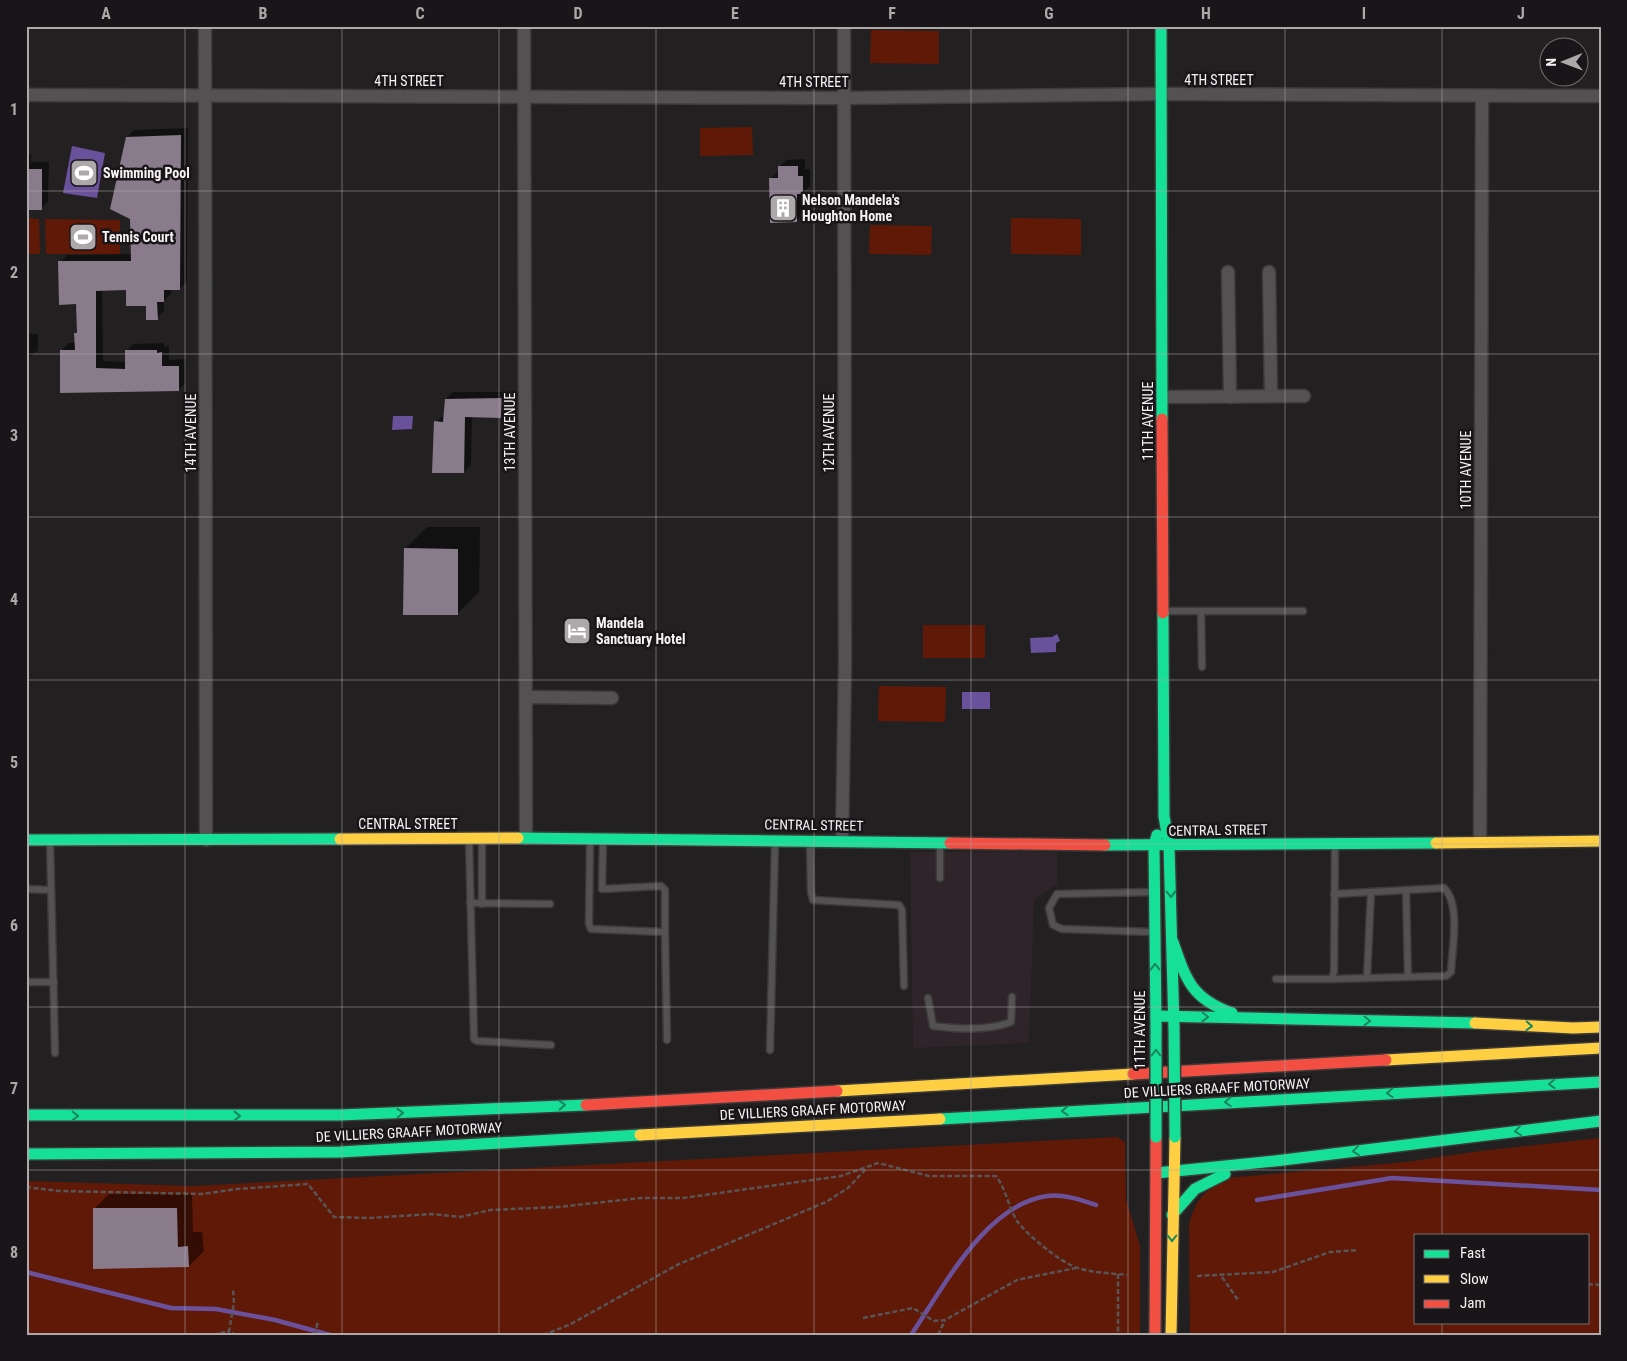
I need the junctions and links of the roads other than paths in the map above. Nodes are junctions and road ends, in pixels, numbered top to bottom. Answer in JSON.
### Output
{"nodes":[{"id":1,"x":205,"y":26,"type":"edge"},
{"id":2,"x":524,"y":26,"type":"edge"},
{"id":3,"x":844,"y":26,"type":"edge"},
{"id":4,"x":1161,"y":26,"type":"edge"},
{"id":5,"x":1161,"y":94,"type":"junction"},
{"id":6,"x":205,"y":95,"type":"junction"},
{"id":7,"x":26,"y":96,"type":"edge"},
{"id":8,"x":525,"y":96,"type":"junction"},
{"id":9,"x":1601,"y":96,"type":"edge"},
{"id":10,"x":1482,"y":97,"type":"junction"},
{"id":11,"x":844,"y":98,"type":"junction"},
{"id":12,"x":1228,"y":272,"type":"dead end"},
{"id":13,"x":1269,"y":272,"type":"dead end"},
{"id":14,"x":1230,"y":396,"type":"junction"},
{"id":15,"x":1271,"y":396,"type":"junction"},
{"id":16,"x":1304,"y":396,"type":"dead end"},
{"id":17,"x":1163,"y":397,"type":"junction"},
{"id":18,"x":1164,"y":611,"type":"junction"},
{"id":19,"x":1201,"y":611,"type":"junction"},
{"id":20,"x":1303,"y":611,"type":"dead end"},
{"id":21,"x":1202,"y":667,"type":"dead end"},
{"id":22,"x":526,"y":698,"type":"junction"},
{"id":23,"x":612,"y":698,"type":"dead end"},
{"id":24,"x":1164,"y":816,"type":"junction"},
{"id":25,"x":469,"y":838,"type":"junction"},
{"id":26,"x":482,"y":838,"type":"junction"},
{"id":27,"x":526,"y":838,"type":"junction"},
{"id":28,"x":590,"y":838,"type":"junction"},
{"id":29,"x":603,"y":838,"type":"junction"},
{"id":30,"x":26,"y":840,"type":"edge"},
{"id":31,"x":50,"y":840,"type":"junction"},
{"id":32,"x":206,"y":840,"type":"junction"},
{"id":33,"x":775,"y":840,"type":"junction"},
{"id":34,"x":810,"y":840,"type":"junction"},
{"id":35,"x":842,"y":840,"type":"junction"},
{"id":36,"x":1601,"y":841,"type":"edge"},
{"id":37,"x":1480,"y":842,"type":"junction"},
{"id":38,"x":940,"y":843,"type":"junction"},
{"id":39,"x":1335,"y":843,"type":"junction"},
{"id":40,"x":1154,"y":845,"type":"junction"},
{"id":41,"x":1169,"y":846,"type":"junction"},
{"id":42,"x":940,"y":878,"type":"dead end"},
{"id":43,"x":588,"y":888,"type":"junction"},
{"id":44,"x":602,"y":888,"type":"junction"},
{"id":45,"x":26,"y":889,"type":"edge"},
{"id":46,"x":51,"y":890,"type":"junction"},
{"id":47,"x":1406,"y":890,"type":"junction"},
{"id":48,"x":1154,"y":892,"type":"junction"},
{"id":49,"x":1371,"y":892,"type":"junction"},
{"id":50,"x":1334,"y":894,"type":"junction"},
{"id":51,"x":470,"y":903,"type":"junction"},
{"id":52,"x":482,"y":904,"type":"junction"},
{"id":53,"x":550,"y":904,"type":"dead end"},
{"id":54,"x":665,"y":932,"type":"junction"},
{"id":55,"x":1154,"y":932,"type":"junction"},
{"id":56,"x":1173,"y":942,"type":"junction"},
{"id":57,"x":1368,"y":977,"type":"junction"},
{"id":58,"x":1408,"y":977,"type":"junction"},
{"id":59,"x":1276,"y":979,"type":"dead end"},
{"id":60,"x":1332,"y":979,"type":"junction"},
{"id":61,"x":26,"y":982,"type":"edge"},
{"id":62,"x":54,"y":982,"type":"junction"},
{"id":63,"x":904,"y":986,"type":"dead end"},
{"id":64,"x":1012,"y":997,"type":"dead end"},
{"id":65,"x":928,"y":998,"type":"dead end"},
{"id":66,"x":1247,"y":1018,"type":"junction"},
{"id":67,"x":1156,"y":1021,"type":"junction"},
{"id":68,"x":1173,"y":1022,"type":"junction"},
{"id":69,"x":1601,"y":1027,"type":"edge"},
{"id":70,"x":668,"y":1040,"type":"dead end"},
{"id":71,"x":551,"y":1045,"type":"dead end"},
{"id":72,"x":1601,"y":1048,"type":"edge"},
{"id":73,"x":770,"y":1050,"type":"dead end"},
{"id":74,"x":55,"y":1053,"type":"dead end"},
{"id":75,"x":1601,"y":1082,"type":"edge"},
{"id":76,"x":26,"y":1115,"type":"edge"},
{"id":77,"x":1601,"y":1121,"type":"edge"},
{"id":78,"x":26,"y":1154,"type":"edge"},
{"id":79,"x":1274,"y":1161,"type":"junction"},
{"id":80,"x":1173,"y":1172,"type":"junction"},
{"id":81,"x":1156,"y":1173,"type":"junction"},
{"id":82,"x":1172,"y":1215,"type":"junction"},
{"id":83,"x":1155,"y":1335,"type":"edge"},
{"id":84,"x":1171,"y":1335,"type":"edge"}],
"edges":[{"from":1,"to":6,"type":"street","name":"14TH AVENUE"},
{"from":2,"to":8,"type":"street","name":"13TH AVENUE"},
{"from":3,"to":11,"type":"street","name":"12TH AVENUE"},
{"from":4,"to":5,"type":"main road","name":"11TH AVENUE"},
{"from":5,"to":10,"type":"street","name":"4TH STREET"},
{"from":5,"to":11,"type":"street","name":"4TH STREET"},
{"from":5,"to":17,"type":"main road","name":"11TH AVENUE"},
{"from":6,"to":7,"type":"street","name":"4TH STREET"},
{"from":6,"to":8,"type":"street","name":"4TH STREET"},
{"from":6,"to":32,"type":"street","name":"14TH AVENUE"},
{"from":8,"to":11,"type":"street","name":"4TH STREET"},
{"from":8,"to":22,"type":"street","name":"13TH AVENUE"},
{"from":9,"to":10,"type":"street","name":"4TH STREET"},
{"from":10,"to":37,"type":"street","name":"10TH AVENUE"},
{"from":11,"to":35,"type":"street","name":"12TH AVENUE"},
{"from":12,"to":14,"type":"street"},
{"from":13,"to":15,"type":"street"},
{"from":14,"to":15,"type":"street"},
{"from":14,"to":17,"type":"street"},
{"from":15,"to":16,"type":"street"},
{"from":17,"to":18,"type":"main road","name":"11TH AVENUE"},
{"from":18,"to":19,"type":"lane"},
{"from":18,"to":24,"type":"main road","name":"11TH AVENUE"},
{"from":19,"to":20,"type":"lane"},
{"from":19,"to":21,"type":"lane"},
{"from":22,"to":23,"type":"street"},
{"from":22,"to":27,"type":"street","name":"13TH AVENUE"},
{"from":24,"to":40,"type":"main road","name":"11TH AVENUE"},
{"from":24,"to":41,"type":"main road","name":"11TH AVENUE"},
{"from":25,"to":26,"type":"main road","name":"CENTRAL STREET"},
{"from":25,"to":32,"type":"main road","name":"CENTRAL STREET"},
{"from":25,"to":51,"type":"lane"},
{"from":26,"to":27,"type":"main road","name":"CENTRAL STREET"},
{"from":26,"to":52,"type":"lane"},
{"from":27,"to":28,"type":"main road","name":"CENTRAL STREET"},
{"from":28,"to":29,"type":"main road","name":"CENTRAL STREET"},
{"from":28,"to":43,"type":"lane"},
{"from":29,"to":33,"type":"main road","name":"CENTRAL STREET"},
{"from":29,"to":44,"type":"lane"},
{"from":30,"to":31,"type":"main road","name":"CENTRAL STREET"},
{"from":31,"to":32,"type":"main road","name":"CENTRAL STREET"},
{"from":31,"to":46,"type":"lane"},
{"from":33,"to":34,"type":"main road","name":"CENTRAL STREET"},
{"from":33,"to":73,"type":"lane"},
{"from":34,"to":35,"type":"main road","name":"CENTRAL STREET"},
{"from":34,"to":63,"type":"lane"},
{"from":35,"to":38,"type":"main road","name":"CENTRAL STREET"},
{"from":36,"to":37,"type":"main road","name":"CENTRAL STREET"},
{"from":37,"to":39,"type":"main road","name":"CENTRAL STREET"},
{"from":38,"to":40,"type":"main road","name":"CENTRAL STREET"},
{"from":38,"to":42,"type":"lane"},
{"from":39,"to":41,"type":"main road","name":"CENTRAL STREET"},
{"from":39,"to":50,"type":"lane"},
{"from":40,"to":41,"type":"main road","name":"CENTRAL STREET"},
{"from":40,"to":48,"type":"main road","name":"11TH AVENUE"},
{"from":41,"to":56,"type":"main road","name":"11TH AVENUE","one_way":true},
{"from":43,"to":44,"type":"lane"},
{"from":43,"to":54,"type":"lane"},
{"from":44,"to":54,"type":"lane"},
{"from":45,"to":46,"type":"lane"},
{"from":46,"to":62,"type":"lane"},
{"from":47,"to":49,"type":"lane"},
{"from":47,"to":58,"type":"lane"},
{"from":47,"to":58,"type":"lane"},
{"from":48,"to":55,"type":"main road","name":"11TH AVENUE"},
{"from":48,"to":55,"type":"lane"},
{"from":49,"to":50,"type":"lane"},
{"from":49,"to":57,"type":"lane"},
{"from":50,"to":60,"type":"lane"},
{"from":51,"to":52,"type":"lane"},
{"from":51,"to":71,"type":"lane"},
{"from":52,"to":53,"type":"lane"},
{"from":54,"to":70,"type":"lane"},
{"from":67,"to":55,"type":"main road","name":"11TH AVENUE","one_way":true},
{"from":56,"to":66,"type":"main road"},
{"from":56,"to":68,"type":"main road","name":"11TH AVENUE"},
{"from":57,"to":58,"type":"lane"},
{"from":57,"to":60,"type":"lane"},
{"from":59,"to":60,"type":"lane"},
{"from":61,"to":62,"type":"lane"},
{"from":62,"to":74,"type":"lane"},
{"from":64,"to":65,"type":"lane"},
{"from":68,"to":66,"type":"main road","one_way":true},
{"from":66,"to":69,"type":"main road","one_way":true},
{"from":67,"to":68,"type":"main road"},
{"from":81,"to":67,"type":"main road","name":"11TH AVENUE","one_way":true,"bridge":true},
{"from":68,"to":80,"type":"main road","name":"11TH AVENUE","bridge":true},
{"from":76,"to":72,"type":"main road","one_way":true},
{"from":75,"to":78,"type":"main road","name":"DE VILLIERS GRAAFF MOTORWAY","one_way":true},
{"from":77,"to":79,"type":"main road","one_way":true},
{"from":79,"to":80,"type":"main road"},
{"from":79,"to":82,"type":"main road"},
{"from":80,"to":81,"type":"main road"},
{"from":80,"to":82,"type":"main road","name":"11TH AVENUE"},
{"from":81,"to":83,"type":"main road","name":"11TH AVENUE"},
{"from":82,"to":84,"type":"main road","name":"11TH AVENUE","one_way":true}]}
